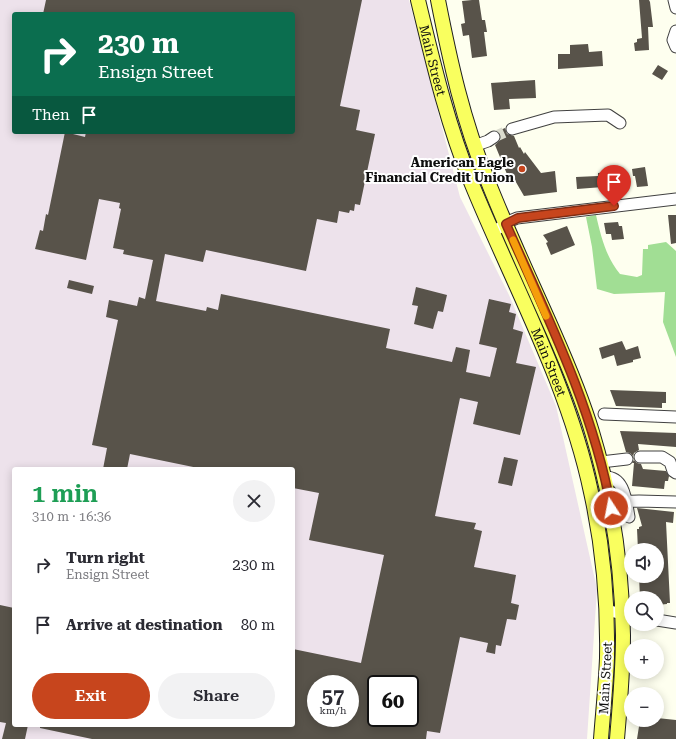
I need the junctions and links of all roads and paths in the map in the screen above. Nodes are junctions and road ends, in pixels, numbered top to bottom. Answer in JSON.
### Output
{"nodes":[{"id":1,"x":418,"y":0,"type":"edge"},
{"id":2,"x":438,"y":0,"type":"edge"},
{"id":3,"x":674,"y":0,"type":"edge"},
{"id":4,"x":676,"y":8,"type":"edge"},
{"id":5,"x":676,"y":31,"type":"edge"},
{"id":6,"x":676,"y":47,"type":"edge"},
{"id":7,"x":466,"y":120,"type":"junction"},
{"id":8,"x":620,"y":124,"type":"dead end"},
{"id":9,"x":450,"y":125,"type":"junction"},
{"id":10,"x":512,"y":129,"type":"tunnel mouth"},
{"id":11,"x":494,"y":137,"type":"tunnel mouth"},
{"id":12,"x":474,"y":146,"type":"junction"},
{"id":13,"x":676,"y":199,"type":"edge"},
{"id":14,"x":506,"y":224,"type":"junction"},
{"id":15,"x":493,"y":232,"type":"junction"},
{"id":16,"x":604,"y":414,"type":"dead end"},
{"id":17,"x":676,"y":417,"type":"edge"},
{"id":18,"x":640,"y":457,"type":"dead end"},
{"id":19,"x":627,"y":459,"type":"dead end"},
{"id":20,"x":601,"y":462,"type":"junction"},
{"id":21,"x":676,"y":473,"type":"edge"},
{"id":22,"x":604,"y":477,"type":"junction"},
{"id":23,"x":626,"y":501,"type":"junction"},
{"id":24,"x":610,"y":502,"type":"junction"},
{"id":25,"x":676,"y":502,"type":"edge"},
{"id":26,"x":629,"y":517,"type":"dead end"},
{"id":27,"x":624,"y":594,"type":"edge"},
{"id":28,"x":606,"y":610,"type":"junction"},
{"id":29,"x":624,"y":614,"type":"edge"},
{"id":30,"x":664,"y":621,"type":"edge"},
{"id":31,"x":676,"y":623,"type":"edge"},
{"id":32,"x":625,"y":631,"type":"edge"},
{"id":33,"x":601,"y":739,"type":"edge"},
{"id":34,"x":617,"y":739,"type":"edge"}],
"edges":[{"from":1,"to":9,"type":"main road","name":"Main Street"},
{"from":2,"to":7,"type":"main road","name":"Main Street"},
{"from":3,"to":4,"type":"street"},
{"from":5,"to":6,"type":"street"},
{"from":7,"to":9,"type":"main road"},
{"from":7,"to":12,"type":"main road","name":"Main Street"},
{"from":8,"to":10,"type":"street"},
{"from":9,"to":15,"type":"main road","name":"Main Street"},
{"from":11,"to":12,"type":"street"},
{"from":12,"to":14,"type":"main road","name":"Main Street"},
{"from":13,"to":14,"type":"street"},
{"from":14,"to":15,"type":"street"},
{"from":14,"to":20,"type":"main road","name":"Main Street"},
{"from":15,"to":28,"type":"main road","name":"Main Street"},
{"from":16,"to":17,"type":"street"},
{"from":18,"to":21,"type":"street"},
{"from":19,"to":20,"type":"street"},
{"from":20,"to":22,"type":"main road","name":"Main Street"},
{"from":22,"to":23,"type":"street"},
{"from":22,"to":24,"type":"main road","name":"Main Street"},
{"from":23,"to":24,"type":"street"},
{"from":23,"to":25,"type":"street"},
{"from":23,"to":26,"type":"street"},
{"from":24,"to":27,"type":"main road","name":"Main Street"},
{"from":28,"to":29,"type":"street"},
{"from":28,"to":33,"type":"main road","name":"Main Street"},
{"from":30,"to":31,"type":"street"},
{"from":32,"to":34,"type":"main road","name":"Main Street"}]}
